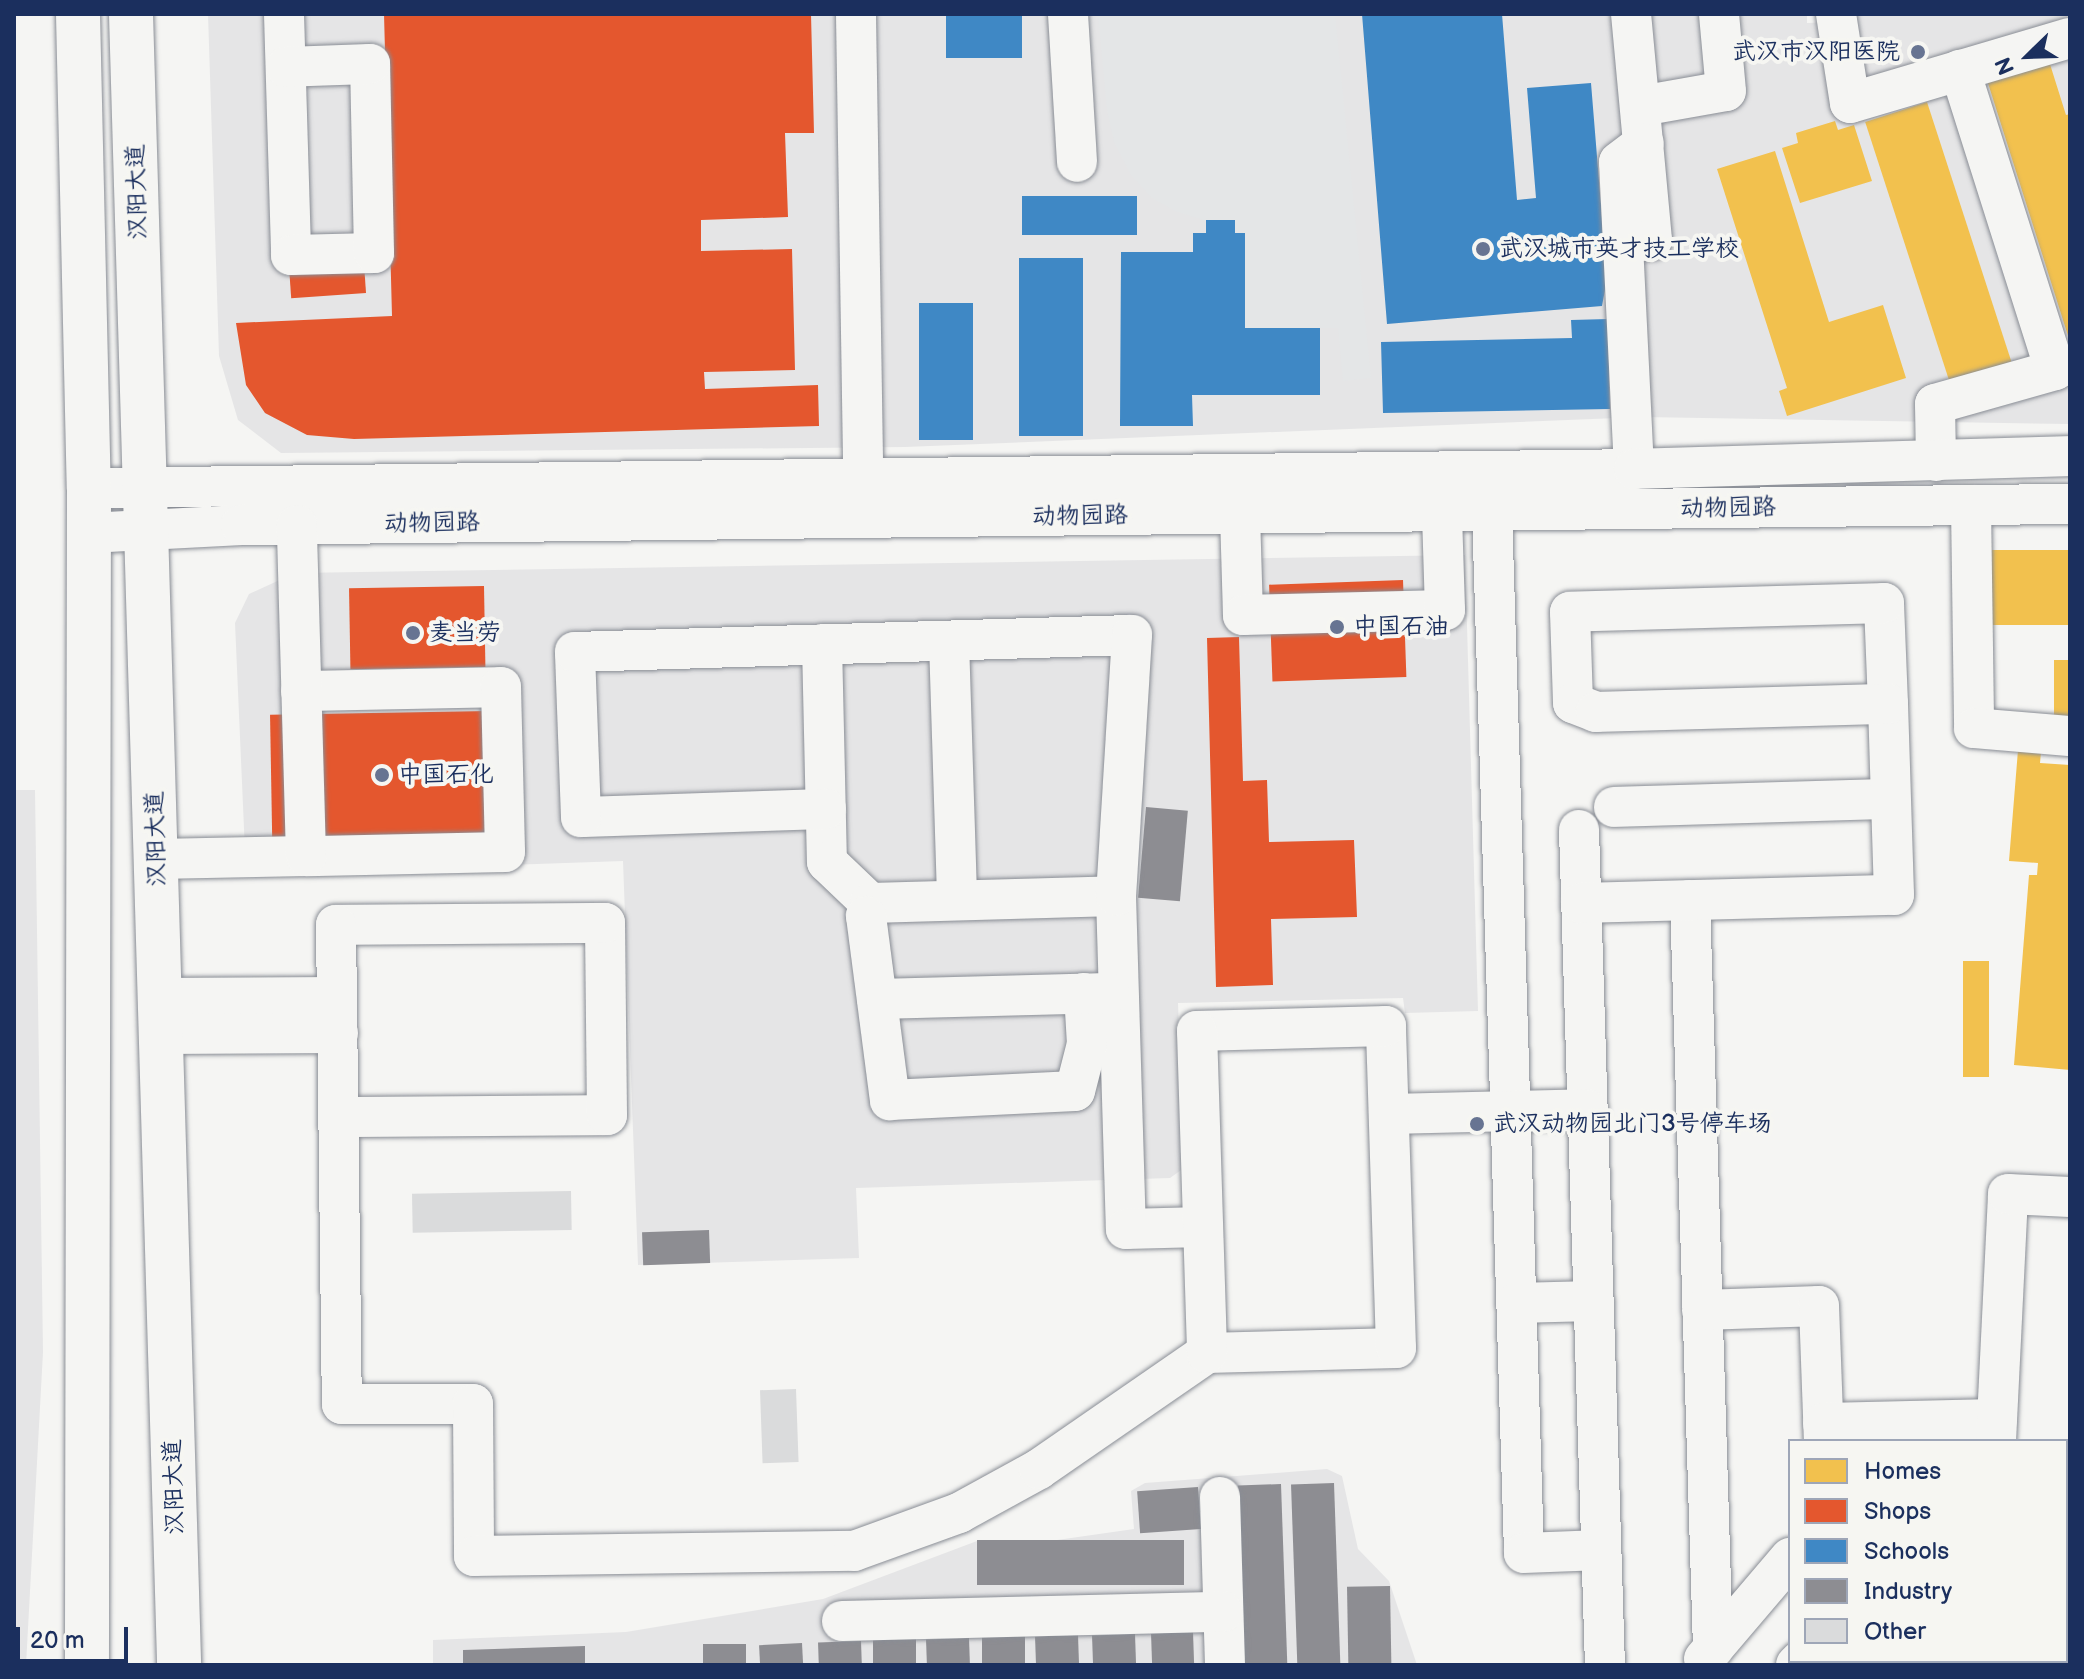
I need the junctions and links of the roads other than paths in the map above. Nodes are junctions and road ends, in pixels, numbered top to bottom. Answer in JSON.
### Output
{"nodes":[{"id":1,"x":78,"y":14,"type":"edge"},
{"id":2,"x":131,"y":14,"type":"edge"},
{"id":3,"x":284,"y":14,"type":"edge"},
{"id":4,"x":856,"y":14,"type":"edge"},
{"id":5,"x":1068,"y":14,"type":"edge"},
{"id":6,"x":1631,"y":14,"type":"edge"},
{"id":7,"x":1719,"y":14,"type":"edge"},
{"id":8,"x":1836,"y":14,"type":"edge"},
{"id":9,"x":2070,"y":38,"type":"edge"},
{"id":10,"x":286,"y":67,"type":"junction"},
{"id":11,"x":1960,"y":70,"type":"junction"},
{"id":12,"x":1642,"y":124,"type":"junction"},
{"id":13,"x":1077,"y":162,"type":"dead end"},
{"id":14,"x":2070,"y":456,"type":"edge"},
{"id":15,"x":1936,"y":461,"type":"junction"},
{"id":16,"x":1634,"y":469,"type":"junction"},
{"id":17,"x":863,"y":479,"type":"junction"},
{"id":18,"x":89,"y":488,"type":"junction"},
{"id":19,"x":2070,"y":504,"type":"edge"},
{"id":20,"x":1971,"y":505,"type":"junction"},
{"id":21,"x":147,"y":509,"type":"junction"},
{"id":22,"x":1492,"y":511,"type":"junction"},
{"id":23,"x":1442,"y":512,"type":"junction"},
{"id":24,"x":1240,"y":514,"type":"junction"},
{"id":25,"x":297,"y":525,"type":"junction"},
{"id":26,"x":89,"y":533,"type":"junction"},
{"id":27,"x":949,"y":641,"type":"junction"},
{"id":28,"x":822,"y":644,"type":"junction"},
{"id":29,"x":301,"y":691,"type":"junction"},
{"id":30,"x":1888,"y":704,"type":"junction"},
{"id":31,"x":2070,"y":736,"type":"edge"},
{"id":32,"x":1890,"y":799,"type":"junction"},
{"id":33,"x":1614,"y":807,"type":"dead end"},
{"id":34,"x":826,"y":809,"type":"junction"},
{"id":35,"x":1579,"y":830,"type":"dead end"},
{"id":36,"x":306,"y":856,"type":"junction"},
{"id":37,"x":156,"y":859,"type":"junction"},
{"id":38,"x":1116,"y":896,"type":"junction"},
{"id":39,"x":957,"y":900,"type":"junction"},
{"id":40,"x":1690,"y":900,"type":"junction"},
{"id":41,"x":870,"y":903,"type":"junction"},
{"id":42,"x":1581,"y":903,"type":"junction"},
{"id":43,"x":1101,"y":993,"type":"junction"},
{"id":44,"x":877,"y":999,"type":"junction"},
{"id":45,"x":337,"y":1015,"type":"junction"},
{"id":46,"x":160,"y":1016,"type":"junction"},
{"id":47,"x":1587,"y":1109,"type":"junction"},
{"id":48,"x":1511,"y":1111,"type":"junction"},
{"id":49,"x":1389,"y":1114,"type":"junction"},
{"id":50,"x":339,"y":1117,"type":"junction"},
{"id":51,"x":2070,"y":1197,"type":"edge"},
{"id":52,"x":1202,"y":1227,"type":"junction"},
{"id":53,"x":1593,"y":1301,"type":"junction"},
{"id":54,"x":1516,"y":1303,"type":"junction"},
{"id":55,"x":1702,"y":1310,"type":"junction"},
{"id":56,"x":1207,"y":1353,"type":"junction"},
{"id":57,"x":1996,"y":1430,"type":"edge"},
{"id":58,"x":1823,"y":1432,"type":"edge"},
{"id":59,"x":1220,"y":1497,"type":"dead end"},
{"id":60,"x":1601,"y":1550,"type":"junction"},
{"id":61,"x":1788,"y":1560,"type":"edge"},
{"id":62,"x":1223,"y":1612,"type":"junction"},
{"id":63,"x":842,"y":1621,"type":"dead end"},
{"id":64,"x":1705,"y":1657,"type":"edge"},
{"id":65,"x":87,"y":1665,"type":"edge"},
{"id":66,"x":179,"y":1665,"type":"edge"},
{"id":67,"x":1225,"y":1665,"type":"edge"},
{"id":68,"x":1605,"y":1665,"type":"edge"}],
"edges":[{"from":1,"to":18,"type":"main road"},
{"from":2,"to":21,"type":"main road","name":"汉阳大道"},
{"from":3,"to":10,"type":"street"},
{"from":4,"to":17,"type":"street"},
{"from":5,"to":13,"type":"street"},
{"from":6,"to":12,"type":"street"},
{"from":7,"to":12,"type":"street"},
{"from":8,"to":11,"type":"street"},
{"from":9,"to":11,"type":"street"},
{"from":10,"to":10,"type":"street"},
{"from":11,"to":15,"type":"street"},
{"from":12,"to":16,"type":"street"},
{"from":14,"to":15,"type":"street","name":"动物园路"},
{"from":15,"to":16,"type":"street","name":"动物园路"},
{"from":16,"to":17,"type":"street","name":"动物园路"},
{"from":17,"to":21,"type":"street","name":"动物园路"},
{"from":18,"to":21,"type":"street","name":"动物园路"},
{"from":18,"to":26,"type":"main road"},
{"from":19,"to":20,"type":"street","name":"动物园路"},
{"from":20,"to":22,"type":"street","name":"动物园路"},
{"from":20,"to":31,"type":"street"},
{"from":21,"to":25,"type":"street","name":"动物园路"},
{"from":21,"to":26,"type":"street","name":"动物园路"},
{"from":21,"to":37,"type":"main road","name":"汉阳大道"},
{"from":22,"to":23,"type":"street","name":"动物园路"},
{"from":22,"to":48,"type":"street"},
{"from":23,"to":24,"type":"street","name":"动物园路"},
{"from":23,"to":24,"type":"street"},
{"from":24,"to":25,"type":"street","name":"动物园路"},
{"from":25,"to":29,"type":"street"},
{"from":26,"to":65,"type":"main road"},
{"from":27,"to":28,"type":"street"},
{"from":27,"to":38,"type":"street"},
{"from":27,"to":39,"type":"street"},
{"from":28,"to":34,"type":"street"},
{"from":28,"to":34,"type":"street"},
{"from":29,"to":36,"type":"street"},
{"from":29,"to":36,"type":"street"},
{"from":30,"to":30,"type":"street"},
{"from":30,"to":32,"type":"street"},
{"from":32,"to":33,"type":"street"},
{"from":32,"to":40,"type":"street"},
{"from":34,"to":41,"type":"street"},
{"from":35,"to":42,"type":"street"},
{"from":36,"to":37,"type":"street"},
{"from":37,"to":46,"type":"main road","name":"汉阳大道"},
{"from":38,"to":39,"type":"street"},
{"from":38,"to":43,"type":"street"},
{"from":39,"to":41,"type":"street"},
{"from":40,"to":42,"type":"street"},
{"from":40,"to":55,"type":"street"},
{"from":41,"to":44,"type":"street"},
{"from":42,"to":47,"type":"street"},
{"from":43,"to":44,"type":"street"},
{"from":43,"to":44,"type":"street"},
{"from":43,"to":52,"type":"street"},
{"from":45,"to":46,"type":"street"},
{"from":45,"to":50,"type":"street"},
{"from":45,"to":50,"type":"street"},
{"from":46,"to":66,"type":"main road","name":"汉阳大道"},
{"from":47,"to":48,"type":"street"},
{"from":47,"to":53,"type":"street"},
{"from":48,"to":49,"type":"street"},
{"from":48,"to":54,"type":"street"},
{"from":49,"to":52,"type":"street"},
{"from":49,"to":56,"type":"street"},
{"from":50,"to":56,"type":"street"},
{"from":51,"to":57,"type":"street"},
{"from":52,"to":56,"type":"street"},
{"from":53,"to":54,"type":"street"},
{"from":53,"to":60,"type":"street"},
{"from":54,"to":60,"type":"street"},
{"from":55,"to":58,"type":"street"},
{"from":55,"to":64,"type":"street"},
{"from":57,"to":58,"type":"street"},
{"from":59,"to":62,"type":"street"},
{"from":60,"to":68,"type":"street"},
{"from":61,"to":64,"type":"street"},
{"from":62,"to":63,"type":"street"},
{"from":62,"to":67,"type":"street"}]}
